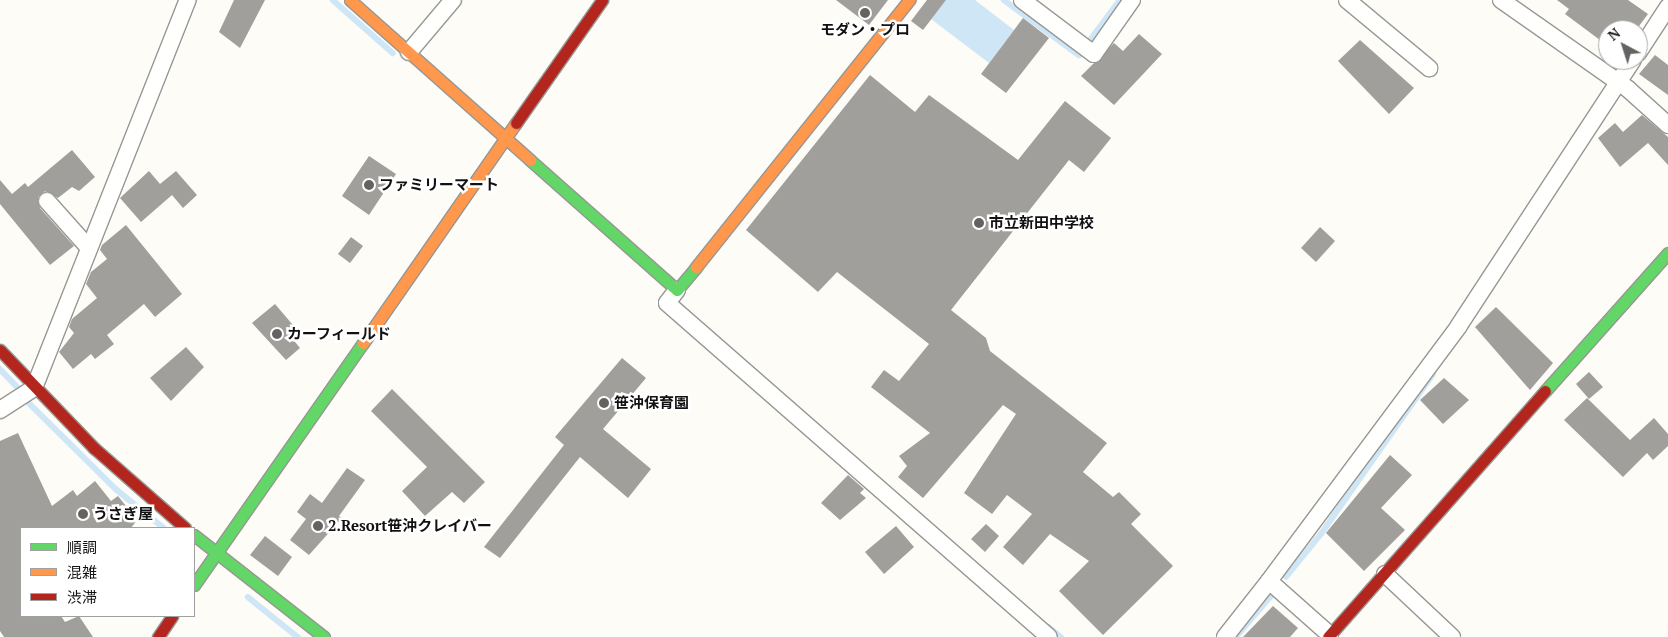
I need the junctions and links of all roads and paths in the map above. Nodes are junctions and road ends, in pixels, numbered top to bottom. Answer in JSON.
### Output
{"nodes":[{"id":1,"x":188,"y":0,"type":"edge"},
{"id":2,"x":350,"y":0,"type":"edge"},
{"id":3,"x":453,"y":0,"type":"edge"},
{"id":4,"x":602,"y":0,"type":"edge"},
{"id":5,"x":908,"y":0,"type":"edge"},
{"id":6,"x":1022,"y":0,"type":"edge"},
{"id":7,"x":1132,"y":0,"type":"edge"},
{"id":8,"x":1347,"y":0,"type":"edge"},
{"id":9,"x":1501,"y":0,"type":"edge"},
{"id":10,"x":1668,"y":7,"type":"edge"},
{"id":11,"x":1648,"y":38,"type":"edge"},
{"id":12,"x":409,"y":52,"type":"junction"},
{"id":13,"x":1429,"y":68,"type":"dead end"},
{"id":14,"x":1629,"y":70,"type":"edge"},
{"id":15,"x":1622,"y":85,"type":"junction"},
{"id":16,"x":1668,"y":125,"type":"edge"},
{"id":17,"x":505,"y":140,"type":"junction"},
{"id":18,"x":47,"y":201,"type":"dead end"},
{"id":19,"x":88,"y":247,"type":"junction"},
{"id":20,"x":1668,"y":253,"type":"edge"},
{"id":21,"x":681,"y":285,"type":"junction"},
{"id":22,"x":0,"y":350,"type":"edge"},
{"id":23,"x":34,"y":388,"type":"junction"},
{"id":24,"x":0,"y":410,"type":"edge"},
{"id":25,"x":185,"y":527,"type":"edge"},
{"id":26,"x":195,"y":536,"type":"edge"},
{"id":27,"x":216,"y":552,"type":"junction"},
{"id":28,"x":1389,"y":578,"type":"junction"},
{"id":29,"x":1269,"y":581,"type":"junction"},
{"id":30,"x":195,"y":584,"type":"edge"},
{"id":31,"x":171,"y":617,"type":"edge"},
{"id":32,"x":1329,"y":636,"type":"edge"},
{"id":33,"x":158,"y":637,"type":"edge"},
{"id":34,"x":324,"y":637,"type":"edge"},
{"id":35,"x":1049,"y":637,"type":"edge"},
{"id":36,"x":1225,"y":637,"type":"edge"},
{"id":37,"x":1452,"y":637,"type":"edge"}],
"edges":[{"from":1,"to":19,"type":"street"},
{"from":2,"to":12,"type":"street"},
{"from":3,"to":12,"type":"street"},
{"from":4,"to":17,"type":"street"},
{"from":5,"to":21,"type":"street"},
{"from":6,"to":7,"type":"street"},
{"from":8,"to":13,"type":"street"},
{"from":9,"to":15,"type":"street"},
{"from":10,"to":11,"type":"street"},
{"from":12,"to":17,"type":"street"},
{"from":14,"to":15,"type":"street"},
{"from":15,"to":16,"type":"street"},
{"from":15,"to":29,"type":"street"},
{"from":17,"to":21,"type":"street"},
{"from":17,"to":27,"type":"street"},
{"from":18,"to":19,"type":"street"},
{"from":19,"to":23,"type":"street"},
{"from":20,"to":28,"type":"street"},
{"from":21,"to":35,"type":"street"},
{"from":22,"to":23,"type":"street"},
{"from":23,"to":24,"type":"street"},
{"from":23,"to":25,"type":"street"},
{"from":26,"to":27,"type":"street"},
{"from":27,"to":30,"type":"street"},
{"from":27,"to":34,"type":"street"},
{"from":28,"to":32,"type":"street"},
{"from":28,"to":37,"type":"street"},
{"from":29,"to":32,"type":"street"},
{"from":29,"to":36,"type":"street"},
{"from":31,"to":33,"type":"street"}]}
